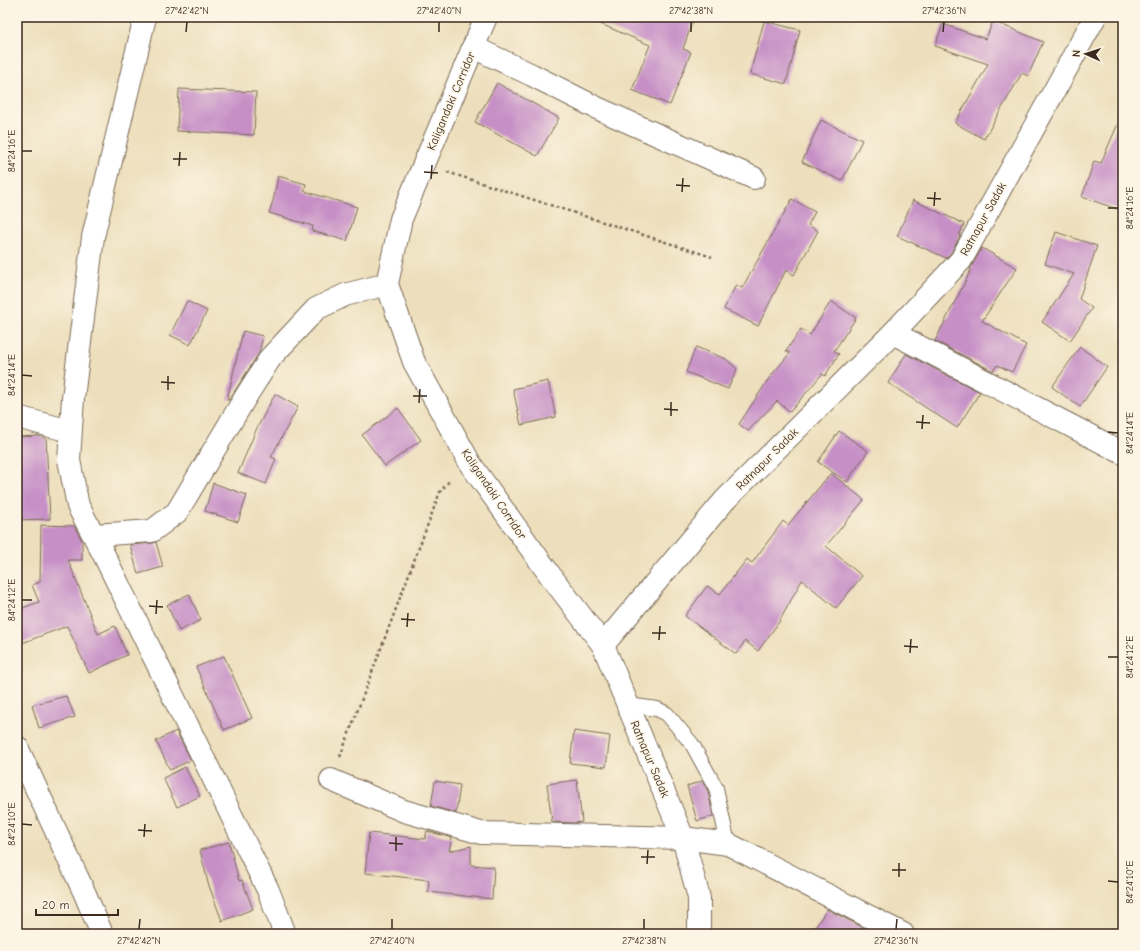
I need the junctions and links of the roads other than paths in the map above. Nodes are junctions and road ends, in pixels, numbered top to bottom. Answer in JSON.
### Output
{"nodes":[{"id":1,"x":145,"y":17,"type":"edge"},
{"id":2,"x":486,"y":17,"type":"edge"},
{"id":3,"x":1095,"y":17,"type":"edge"},
{"id":4,"x":473,"y":46,"type":"junction"},
{"id":5,"x":754,"y":178,"type":"dead end"},
{"id":6,"x":387,"y":284,"type":"junction"},
{"id":7,"x":893,"y":333,"type":"junction"},
{"id":8,"x":17,"y":417,"type":"edge"},
{"id":9,"x":70,"y":431,"type":"junction"},
{"id":10,"x":1123,"y":453,"type":"edge"},
{"id":11,"x":94,"y":535,"type":"junction"},
{"id":12,"x":603,"y":645,"type":"junction"},
{"id":13,"x":628,"y":705,"type":"junction"},
{"id":14,"x":17,"y":747,"type":"edge"},
{"id":15,"x":331,"y":780,"type":"road end"},
{"id":16,"x":683,"y":838,"type":"junction"},
{"id":17,"x":728,"y":844,"type":"junction"},
{"id":18,"x":102,"y":934,"type":"edge"},
{"id":19,"x":285,"y":934,"type":"edge"},
{"id":20,"x":699,"y":934,"type":"edge"},
{"id":21,"x":903,"y":934,"type":"edge"}],
"edges":[{"from":1,"to":9,"type":"street"},
{"from":2,"to":4,"type":"street","name":"Kaligandaki Corridor"},
{"from":3,"to":7,"type":"street","name":"Ratnapur Sadak"},
{"from":4,"to":5,"type":"street"},
{"from":4,"to":6,"type":"street","name":"Kaligandaki Corridor"},
{"from":6,"to":11,"type":"street"},
{"from":6,"to":12,"type":"street","name":"Kaligandaki Corridor"},
{"from":7,"to":10,"type":"street"},
{"from":7,"to":12,"type":"street","name":"Ratnapur Sadak"},
{"from":8,"to":9,"type":"street"},
{"from":9,"to":11,"type":"street"},
{"from":11,"to":19,"type":"street"},
{"from":12,"to":13,"type":"street","name":"Ratnapur Sadak"},
{"from":13,"to":16,"type":"street","name":"Ratnapur Sadak"},
{"from":13,"to":17,"type":"lane"},
{"from":14,"to":18,"type":"street"},
{"from":15,"to":16,"type":"street"},
{"from":16,"to":17,"type":"street"},
{"from":16,"to":20,"type":"street","name":"Ratnapur Sadak"},
{"from":17,"to":21,"type":"street"}]}
